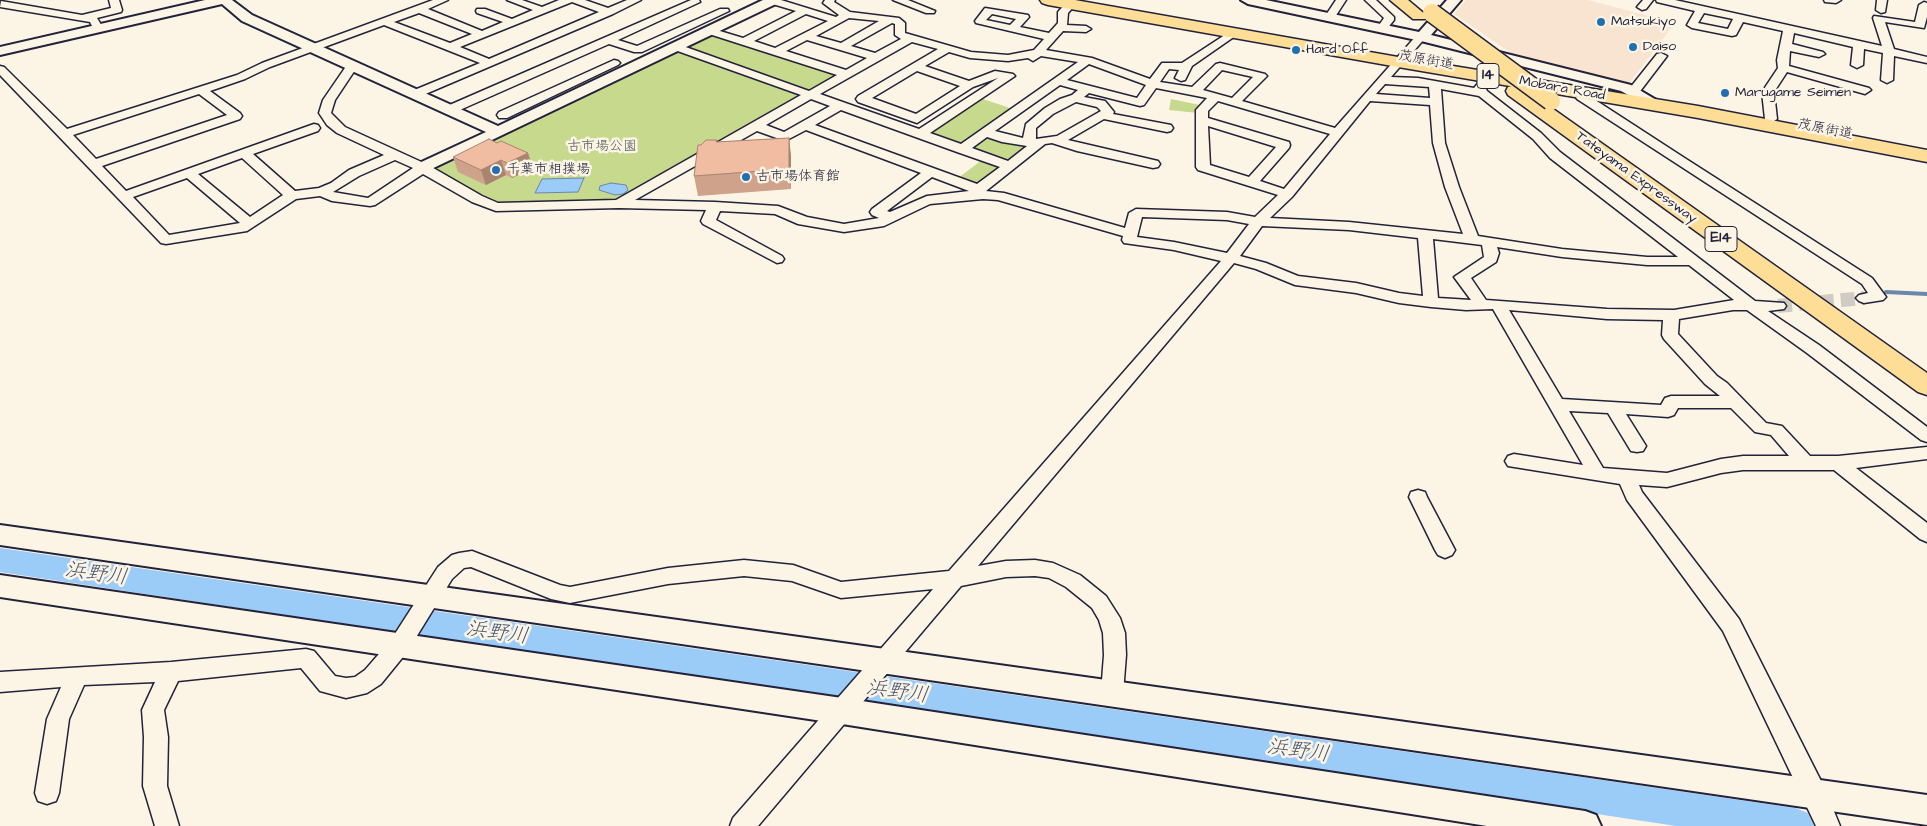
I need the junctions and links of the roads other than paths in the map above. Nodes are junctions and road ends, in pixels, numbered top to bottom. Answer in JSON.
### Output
{"nodes":[{"id":1,"x":11,"y":0,"type":"edge"},
{"id":2,"x":114,"y":0,"type":"edge"},
{"id":3,"x":224,"y":0,"type":"edge"},
{"id":4,"x":442,"y":0,"type":"edge"},
{"id":5,"x":512,"y":0,"type":"edge"},
{"id":6,"x":568,"y":0,"type":"edge"},
{"id":7,"x":575,"y":0,"type":"edge"},
{"id":8,"x":636,"y":0,"type":"edge"},
{"id":9,"x":772,"y":0,"type":"edge"},
{"id":10,"x":830,"y":0,"type":"edge"},
{"id":11,"x":898,"y":0,"type":"edge"},
{"id":12,"x":1048,"y":0,"type":"edge"},
{"id":13,"x":1248,"y":0,"type":"edge"},
{"id":14,"x":1341,"y":0,"type":"edge"},
{"id":15,"x":1370,"y":0,"type":"edge"},
{"id":16,"x":1398,"y":0,"type":"edge"},
{"id":17,"x":1454,"y":0,"type":"edge"},
{"id":18,"x":1661,"y":0,"type":"edge"},
{"id":19,"x":1829,"y":0,"type":"edge"},
{"id":20,"x":1836,"y":0,"type":"edge"},
{"id":21,"x":1072,"y":2,"type":"edge"},
{"id":22,"x":699,"y":3,"type":"edge"},
{"id":23,"x":1924,"y":5,"type":"dead end"},
{"id":24,"x":419,"y":9,"type":"junction"},
{"id":25,"x":1700,"y":9,"type":"junction"},
{"id":26,"x":542,"y":10,"type":"junction"},
{"id":27,"x":1422,"y":10,"type":"edge"},
{"id":28,"x":481,"y":11,"type":"dead end"},
{"id":29,"x":724,"y":11,"type":"junction"},
{"id":30,"x":805,"y":11,"type":"junction"},
{"id":31,"x":930,"y":11,"type":"dead end"},
{"id":32,"x":608,"y":12,"type":"junction"},
{"id":33,"x":741,"y":16,"type":"junction"},
{"id":34,"x":80,"y":18,"type":"junction"},
{"id":35,"x":842,"y":18,"type":"junction"},
{"id":36,"x":1329,"y":18,"type":"junction"},
{"id":37,"x":1739,"y":18,"type":"junction"},
{"id":38,"x":889,"y":20,"type":"junction"},
{"id":39,"x":386,"y":22,"type":"junction"},
{"id":40,"x":512,"y":22,"type":"junction"},
{"id":41,"x":98,"y":28,"type":"junction"},
{"id":42,"x":1060,"y":28,"type":"junction"},
{"id":43,"x":1382,"y":28,"type":"junction"},
{"id":44,"x":1012,"y":29,"type":"dead end"},
{"id":45,"x":1086,"y":29,"type":"dead end"},
{"id":46,"x":1789,"y":29,"type":"junction"},
{"id":47,"x":710,"y":31,"type":"junction"},
{"id":48,"x":1234,"y":32,"type":"junction"},
{"id":49,"x":481,"y":34,"type":"junction"},
{"id":50,"x":806,"y":36,"type":"junction"},
{"id":51,"x":912,"y":37,"type":"junction"},
{"id":52,"x":1051,"y":37,"type":"junction"},
{"id":53,"x":1421,"y":37,"type":"junction"},
{"id":54,"x":608,"y":40,"type":"junction"},
{"id":55,"x":744,"y":42,"type":"junction"},
{"id":56,"x":986,"y":43,"type":"dead end"},
{"id":57,"x":1785,"y":46,"type":"junction"},
{"id":58,"x":1859,"y":46,"type":"junction"},
{"id":59,"x":450,"y":47,"type":"junction"},
{"id":60,"x":676,"y":47,"type":"junction"},
{"id":61,"x":842,"y":47,"type":"junction"},
{"id":62,"x":314,"y":49,"type":"junction"},
{"id":63,"x":947,"y":49,"type":"junction"},
{"id":64,"x":0,"y":51,"type":"edge"},
{"id":65,"x":583,"y":51,"type":"junction"},
{"id":66,"x":776,"y":52,"type":"junction"},
{"id":67,"x":1040,"y":52,"type":"junction"},
{"id":68,"x":1819,"y":54,"type":"dead end"},
{"id":69,"x":970,"y":55,"type":"junction"},
{"id":70,"x":1661,"y":56,"type":"dead end"},
{"id":71,"x":1888,"y":57,"type":"junction"},
{"id":72,"x":878,"y":58,"type":"junction"},
{"id":73,"x":1401,"y":59,"type":"junction"},
{"id":74,"x":1088,"y":60,"type":"junction"},
{"id":75,"x":488,"y":62,"type":"junction"},
{"id":76,"x":614,"y":63,"type":"junction"},
{"id":77,"x":1857,"y":65,"type":"dead end"},
{"id":78,"x":1926,"y":65,"type":"edge"},
{"id":79,"x":351,"y":67,"type":"junction"},
{"id":80,"x":916,"y":67,"type":"junction"},
{"id":81,"x":1186,"y":67,"type":"junction"},
{"id":82,"x":1784,"y":68,"type":"junction"},
{"id":83,"x":0,"y":69,"type":"edge"},
{"id":84,"x":629,"y":69,"type":"junction"},
{"id":85,"x":847,"y":74,"type":"junction"},
{"id":86,"x":1009,"y":76,"type":"junction"},
{"id":87,"x":1382,"y":80,"type":"junction"},
{"id":88,"x":1886,"y":80,"type":"dead end"},
{"id":89,"x":1058,"y":81,"type":"junction"},
{"id":90,"x":1153,"y":84,"type":"junction"},
{"id":91,"x":1435,"y":84,"type":"junction"},
{"id":92,"x":968,"y":85,"type":"junction"},
{"id":93,"x":1486,"y":85,"type":"junction"},
{"id":94,"x":1176,"y":88,"type":"junction"},
{"id":95,"x":1087,"y":89,"type":"junction"},
{"id":96,"x":201,"y":90,"type":"junction"},
{"id":97,"x":1866,"y":90,"type":"dead end"},
{"id":98,"x":1195,"y":91,"type":"junction"},
{"id":99,"x":1579,"y":92,"type":"junction"},
{"id":100,"x":416,"y":94,"type":"junction"},
{"id":101,"x":546,"y":95,"type":"junction"},
{"id":102,"x":810,"y":95,"type":"junction"},
{"id":103,"x":1215,"y":97,"type":"junction"},
{"id":104,"x":1367,"y":97,"type":"junction"},
{"id":105,"x":1644,"y":97,"type":"junction"},
{"id":106,"x":1076,"y":98,"type":"junction"},
{"id":107,"x":563,"y":100,"type":"junction"},
{"id":108,"x":1234,"y":102,"type":"junction"},
{"id":109,"x":1435,"y":102,"type":"junction"},
{"id":110,"x":877,"y":104,"type":"junction"},
{"id":111,"x":840,"y":105,"type":"junction"},
{"id":112,"x":449,"y":110,"type":"junction"},
{"id":113,"x":862,"y":113,"type":"junction"},
{"id":114,"x":503,"y":115,"type":"dead end"},
{"id":115,"x":1101,"y":116,"type":"junction"},
{"id":116,"x":1771,"y":119,"type":"junction"},
{"id":117,"x":1204,"y":121,"type":"junction"},
{"id":118,"x":805,"y":125,"type":"junction"},
{"id":119,"x":756,"y":126,"type":"junction"},
{"id":120,"x":314,"y":128,"type":"dead end"},
{"id":121,"x":1167,"y":128,"type":"dead end"},
{"id":122,"x":497,"y":131,"type":"junction"},
{"id":123,"x":986,"y":132,"type":"junction"},
{"id":124,"x":1337,"y":132,"type":"junction"},
{"id":125,"x":65,"y":134,"type":"junction"},
{"id":126,"x":922,"y":134,"type":"junction"},
{"id":127,"x":1059,"y":140,"type":"junction"},
{"id":128,"x":1034,"y":143,"type":"junction"},
{"id":129,"x":962,"y":149,"type":"junction"},
{"id":130,"x":1927,"y":150,"type":"edge"},
{"id":131,"x":244,"y":153,"type":"junction"},
{"id":132,"x":396,"y":155,"type":"junction"},
{"id":133,"x":1927,"y":156,"type":"edge"},
{"id":134,"x":94,"y":164,"type":"junction"},
{"id":135,"x":1153,"y":164,"type":"dead end"},
{"id":136,"x":1010,"y":166,"type":"junction"},
{"id":137,"x":423,"y":168,"type":"junction"},
{"id":138,"x":930,"y":172,"type":"junction"},
{"id":139,"x":189,"y":173,"type":"junction"},
{"id":140,"x":1251,"y":183,"type":"junction"},
{"id":141,"x":322,"y":192,"type":"junction"},
{"id":142,"x":975,"y":193,"type":"junction"},
{"id":143,"x":1287,"y":194,"type":"junction"},
{"id":144,"x":292,"y":195,"type":"junction"},
{"id":145,"x":124,"y":196,"type":"junction"},
{"id":146,"x":619,"y":204,"type":"junction"},
{"id":147,"x":715,"y":206,"type":"junction"},
{"id":148,"x":891,"y":217,"type":"junction"},
{"id":149,"x":1258,"y":222,"type":"junction"},
{"id":150,"x":249,"y":223,"type":"junction"},
{"id":151,"x":844,"y":228,"type":"junction"},
{"id":152,"x":1132,"y":234,"type":"junction"},
{"id":153,"x":1425,"y":234,"type":"junction"},
{"id":154,"x":1472,"y":239,"type":"junction"},
{"id":155,"x":1488,"y":241,"type":"junction"},
{"id":156,"x":846,"y":243,"type":"dead end"},
{"id":157,"x":1231,"y":258,"type":"junction"},
{"id":158,"x":777,"y":259,"type":"dead end"},
{"id":159,"x":1693,"y":261,"type":"junction"},
{"id":160,"x":1864,"y":298,"type":"dead end"},
{"id":161,"x":1431,"y":302,"type":"junction"},
{"id":162,"x":1490,"y":304,"type":"junction"},
{"id":163,"x":1778,"y":306,"type":"tunnel mouth"},
{"id":164,"x":1753,"y":307,"type":"junction"},
{"id":165,"x":1674,"y":315,"type":"junction"},
{"id":166,"x":1927,"y":365,"type":"edge"},
{"id":167,"x":1927,"y":386,"type":"edge"},
{"id":168,"x":1736,"y":402,"type":"junction"},
{"id":169,"x":1556,"y":404,"type":"junction"},
{"id":170,"x":1613,"y":408,"type":"junction"},
{"id":171,"x":1927,"y":436,"type":"edge"},
{"id":172,"x":1637,"y":446,"type":"dead end"},
{"id":173,"x":1927,"y":453,"type":"edge"},
{"id":174,"x":1514,"y":461,"type":"dead end"},
{"id":175,"x":1805,"y":463,"type":"junction"},
{"id":176,"x":1838,"y":463,"type":"junction"},
{"id":177,"x":1597,"y":473,"type":"junction"},
{"id":178,"x":1628,"y":478,"type":"junction"},
{"id":179,"x":1418,"y":497,"type":"dead end"},
{"id":180,"x":1927,"y":534,"type":"edge"},
{"id":181,"x":0,"y":535,"type":"edge"},
{"id":182,"x":1445,"y":550,"type":"dead end"},
{"id":183,"x":954,"y":579,"type":"junction"},
{"id":184,"x":0,"y":586,"type":"edge"},
{"id":185,"x":432,"y":597,"type":"junction"},
{"id":186,"x":399,"y":646,"type":"junction"},
{"id":187,"x":882,"y":662,"type":"junction"},
{"id":188,"x":171,"y":672,"type":"junction"},
{"id":189,"x":77,"y":676,"type":"junction"},
{"id":190,"x":0,"y":682,"type":"edge"},
{"id":191,"x":1112,"y":693,"type":"junction"},
{"id":192,"x":842,"y":711,"type":"junction"},
{"id":193,"x":47,"y":793,"type":"dead end"},
{"id":194,"x":1815,"y":795,"type":"junction"},
{"id":195,"x":1927,"y":810,"type":"edge"},
{"id":196,"x":167,"y":826,"type":"edge"},
{"id":197,"x":742,"y":826,"type":"edge"},
{"id":198,"x":1585,"y":826,"type":"edge"},
{"id":199,"x":1828,"y":826,"type":"edge"}],
"edges":[{"from":1,"to":34,"type":"street"},
{"from":2,"to":34,"type":"street"},
{"from":3,"to":41,"type":"street"},
{"from":3,"to":62,"type":"street"},
{"from":4,"to":24,"type":"street"},
{"from":5,"to":26,"type":"street"},
{"from":6,"to":26,"type":"street"},
{"from":7,"to":32,"type":"street"},
{"from":8,"to":32,"type":"street"},
{"from":9,"to":30,"type":"street"},
{"from":9,"to":33,"type":"street"},
{"from":10,"to":35,"type":"street"},
{"from":11,"to":31,"type":"street"},
{"from":12,"to":21,"type":"main road","name":"Mobara Road","number":"14"},
{"from":13,"to":36,"type":"street"},
{"from":14,"to":36,"type":"street"},
{"from":15,"to":43,"type":"street"},
{"from":16,"to":27,"type":"main road","name":"Tateyama Expressway","number":"E14"},
{"from":17,"to":53,"type":"street"},
{"from":18,"to":25,"type":"street"},
{"from":19,"to":20,"type":"street"},
{"from":21,"to":42,"type":"street"},
{"from":21,"to":48,"type":"main road","name":"Mobara Road","number":"14"},
{"from":21,"to":73,"type":"main road","name":"茂原街道","number":"14"},
{"from":22,"to":29,"type":"street"},
{"from":22,"to":54,"type":"street"},
{"from":23,"to":71,"type":"street"},
{"from":24,"to":39,"type":"street"},
{"from":24,"to":49,"type":"street"},
{"from":25,"to":37,"type":"street"},
{"from":25,"to":37,"type":"street"},
{"from":26,"to":40,"type":"street"},
{"from":27,"to":166,"type":"main road","name":"Tateyama Expressway","number":"E14","bridge":true},
{"from":27,"to":167,"type":"main road","name":"Tateyama Expressway","number":"E14"},
{"from":28,"to":40,"type":"street"},
{"from":29,"to":33,"type":"street"},
{"from":29,"to":54,"type":"street"},
{"from":30,"to":35,"type":"street"},
{"from":30,"to":55,"type":"street"},
{"from":32,"to":75,"type":"street"},
{"from":33,"to":47,"type":"street"},
{"from":34,"to":41,"type":"street"},
{"from":35,"to":38,"type":"street"},
{"from":35,"to":50,"type":"street"},
{"from":36,"to":43,"type":"street"},
{"from":37,"to":46,"type":"street"},
{"from":38,"to":51,"type":"street"},
{"from":38,"to":61,"type":"street"},
{"from":39,"to":59,"type":"street"},
{"from":39,"to":62,"type":"street"},
{"from":40,"to":49,"type":"street"},
{"from":41,"to":64,"type":"street"},
{"from":42,"to":45,"type":"street"},
{"from":42,"to":52,"type":"street"},
{"from":43,"to":53,"type":"street"},
{"from":44,"to":52,"type":"street"},
{"from":46,"to":57,"type":"street"},
{"from":46,"to":58,"type":"street"},
{"from":47,"to":55,"type":"street"},
{"from":47,"to":60,"type":"street"},
{"from":48,"to":73,"type":"main road","name":"Mobara Road","number":"14"},
{"from":48,"to":81,"type":"street"},
{"from":49,"to":59,"type":"street"},
{"from":50,"to":61,"type":"street"},
{"from":50,"to":66,"type":"street"},
{"from":51,"to":63,"type":"street"},
{"from":51,"to":72,"type":"street"},
{"from":52,"to":67,"type":"street"},
{"from":53,"to":73,"type":"street"},
{"from":53,"to":105,"type":"street"},
{"from":54,"to":65,"type":"street"},
{"from":55,"to":66,"type":"street"},
{"from":56,"to":69,"type":"street"},
{"from":57,"to":68,"type":"street"},
{"from":57,"to":82,"type":"street"},
{"from":58,"to":71,"type":"street"},
{"from":58,"to":77,"type":"street"},
{"from":59,"to":75,"type":"street"},
{"from":60,"to":84,"type":"street"},
{"from":60,"to":102,"type":"street"},
{"from":61,"to":72,"type":"street"},
{"from":62,"to":79,"type":"street"},
{"from":62,"to":96,"type":"street"},
{"from":63,"to":69,"type":"street"},
{"from":63,"to":80,"type":"street"},
{"from":65,"to":76,"type":"street"},
{"from":65,"to":112,"type":"street"},
{"from":66,"to":85,"type":"street"},
{"from":67,"to":69,"type":"street"},
{"from":67,"to":74,"type":"street"},
{"from":67,"to":86,"type":"street"},
{"from":70,"to":105,"type":"street"},
{"from":71,"to":78,"type":"street"},
{"from":71,"to":88,"type":"street"},
{"from":72,"to":85,"type":"street"},
{"from":73,"to":87,"type":"street"},
{"from":73,"to":93,"type":"main road","name":"Mobara Road","number":"14"},
{"from":73,"to":105,"type":"main road","name":"茂原街道","number":"14"},
{"from":74,"to":89,"type":"street"},
{"from":74,"to":90,"type":"street"},
{"from":75,"to":100,"type":"street"},
{"from":76,"to":84,"type":"street"},
{"from":76,"to":101,"type":"street"},
{"from":79,"to":100,"type":"street"},
{"from":79,"to":132,"type":"street"},
{"from":80,"to":92,"type":"street"},
{"from":80,"to":110,"type":"street"},
{"from":81,"to":90,"type":"street"},
{"from":81,"to":94,"type":"street"},
{"from":82,"to":97,"type":"street"},
{"from":82,"to":116,"type":"street"},
{"from":83,"to":125,"type":"street"},
{"from":84,"to":107,"type":"street"},
{"from":85,"to":102,"type":"street"},
{"from":86,"to":92,"type":"street"},
{"from":86,"to":126,"type":"street"},
{"from":87,"to":91,"type":"street"},
{"from":87,"to":104,"type":"street"},
{"from":89,"to":95,"type":"street"},
{"from":89,"to":123,"type":"street"},
{"from":90,"to":94,"type":"street"},
{"from":90,"to":95,"type":"street"},
{"from":91,"to":93,"type":"street"},
{"from":91,"to":109,"type":"street"},
{"from":92,"to":110,"type":"street"},
{"from":93,"to":99,"type":"main road","name":"Mobara Road","number":"14"},
{"from":93,"to":159,"type":"street"},
{"from":94,"to":98,"type":"street"},
{"from":95,"to":106,"type":"street"},
{"from":96,"to":125,"type":"street"},
{"from":96,"to":134,"type":"street"},
{"from":98,"to":103,"type":"street"},
{"from":98,"to":108,"type":"street"},
{"from":99,"to":105,"type":"main road","name":"Mobara Road","number":"14"},
{"from":99,"to":160,"type":"street"},
{"from":100,"to":112,"type":"street"},
{"from":101,"to":107,"type":"street"},
{"from":101,"to":114,"type":"street"},
{"from":102,"to":111,"type":"street"},
{"from":102,"to":119,"type":"street"},
{"from":103,"to":108,"type":"street"},
{"from":103,"to":117,"type":"street"},
{"from":104,"to":109,"type":"street"},
{"from":104,"to":124,"type":"street"},
{"from":105,"to":116,"type":"main road","name":"茂原街道","number":"14"},
{"from":105,"to":133,"type":"main road","name":"Mobara Road","number":"14"},
{"from":106,"to":115,"type":"street"},
{"from":106,"to":128,"type":"street"},
{"from":107,"to":122,"type":"street"},
{"from":108,"to":124,"type":"street"},
{"from":109,"to":154,"type":"street"},
{"from":110,"to":113,"type":"street"},
{"from":111,"to":113,"type":"street"},
{"from":111,"to":118,"type":"street"},
{"from":112,"to":122,"type":"street"},
{"from":113,"to":126,"type":"street"},
{"from":115,"to":121,"type":"street"},
{"from":115,"to":127,"type":"street"},
{"from":116,"to":130,"type":"main road","name":"茂原街道","number":"14"},
{"from":117,"to":140,"type":"street"},
{"from":117,"to":140,"type":"street"},
{"from":118,"to":119,"type":"street"},
{"from":118,"to":138,"type":"street"},
{"from":119,"to":146,"type":"street"},
{"from":120,"to":131,"type":"street"},
{"from":122,"to":137,"type":"street"},
{"from":123,"to":128,"type":"street"},
{"from":123,"to":129,"type":"street"},
{"from":124,"to":143,"type":"street"},
{"from":125,"to":134,"type":"street"},
{"from":126,"to":129,"type":"street"},
{"from":127,"to":128,"type":"street"},
{"from":127,"to":135,"type":"street"},
{"from":128,"to":136,"type":"street"},
{"from":129,"to":136,"type":"street"},
{"from":131,"to":139,"type":"street"},
{"from":131,"to":144,"type":"street"},
{"from":132,"to":137,"type":"street"},
{"from":132,"to":141,"type":"street"},
{"from":134,"to":145,"type":"street"},
{"from":136,"to":142,"type":"street"},
{"from":137,"to":141,"type":"street"},
{"from":137,"to":146,"type":"street"},
{"from":138,"to":142,"type":"street"},
{"from":138,"to":148,"type":"street"},
{"from":139,"to":145,"type":"street"},
{"from":139,"to":150,"type":"street"},
{"from":140,"to":143,"type":"street"},
{"from":141,"to":144,"type":"street"},
{"from":142,"to":148,"type":"street"},
{"from":142,"to":152,"type":"street"},
{"from":143,"to":149,"type":"street"},
{"from":144,"to":150,"type":"street"},
{"from":145,"to":150,"type":"street"},
{"from":146,"to":147,"type":"street"},
{"from":147,"to":151,"type":"street"},
{"from":147,"to":158,"type":"street"},
{"from":148,"to":151,"type":"street"},
{"from":149,"to":152,"type":"street"},
{"from":149,"to":153,"type":"street"},
{"from":149,"to":157,"type":"street"},
{"from":151,"to":156,"type":"street"},
{"from":152,"to":157,"type":"street"},
{"from":153,"to":154,"type":"street"},
{"from":153,"to":161,"type":"street"},
{"from":154,"to":155,"type":"street"},
{"from":155,"to":159,"type":"street"},
{"from":155,"to":162,"type":"street"},
{"from":157,"to":161,"type":"street"},
{"from":157,"to":183,"type":"street"},
{"from":159,"to":164,"type":"street"},
{"from":161,"to":162,"type":"street"},
{"from":162,"to":165,"type":"street"},
{"from":162,"to":169,"type":"street"},
{"from":163,"to":164,"type":"street"},
{"from":164,"to":165,"type":"street"},
{"from":164,"to":171,"type":"street"},
{"from":165,"to":168,"type":"street"},
{"from":168,"to":170,"type":"street"},
{"from":168,"to":175,"type":"street"},
{"from":169,"to":170,"type":"street"},
{"from":169,"to":177,"type":"street"},
{"from":170,"to":172,"type":"street"},
{"from":173,"to":176,"type":"street"},
{"from":174,"to":177,"type":"street"},
{"from":175,"to":176,"type":"street"},
{"from":175,"to":178,"type":"street"},
{"from":176,"to":180,"type":"street"},
{"from":177,"to":178,"type":"street"},
{"from":178,"to":194,"type":"street"},
{"from":179,"to":182,"type":"street"},
{"from":181,"to":185,"type":"street"},
{"from":183,"to":185,"type":"street"},
{"from":183,"to":187,"type":"street"},
{"from":183,"to":191,"type":"street"},
{"from":184,"to":186,"type":"street"},
{"from":185,"to":186,"type":"street"},
{"from":185,"to":187,"type":"street"},
{"from":186,"to":188,"type":"street"},
{"from":186,"to":192,"type":"street"},
{"from":187,"to":191,"type":"street"},
{"from":187,"to":192,"type":"street"},
{"from":188,"to":189,"type":"street"},
{"from":188,"to":196,"type":"street"},
{"from":189,"to":190,"type":"street"},
{"from":189,"to":193,"type":"street"},
{"from":191,"to":194,"type":"street"},
{"from":192,"to":197,"type":"street"},
{"from":192,"to":198,"type":"street"},
{"from":194,"to":195,"type":"street"},
{"from":194,"to":199,"type":"street"}]}
